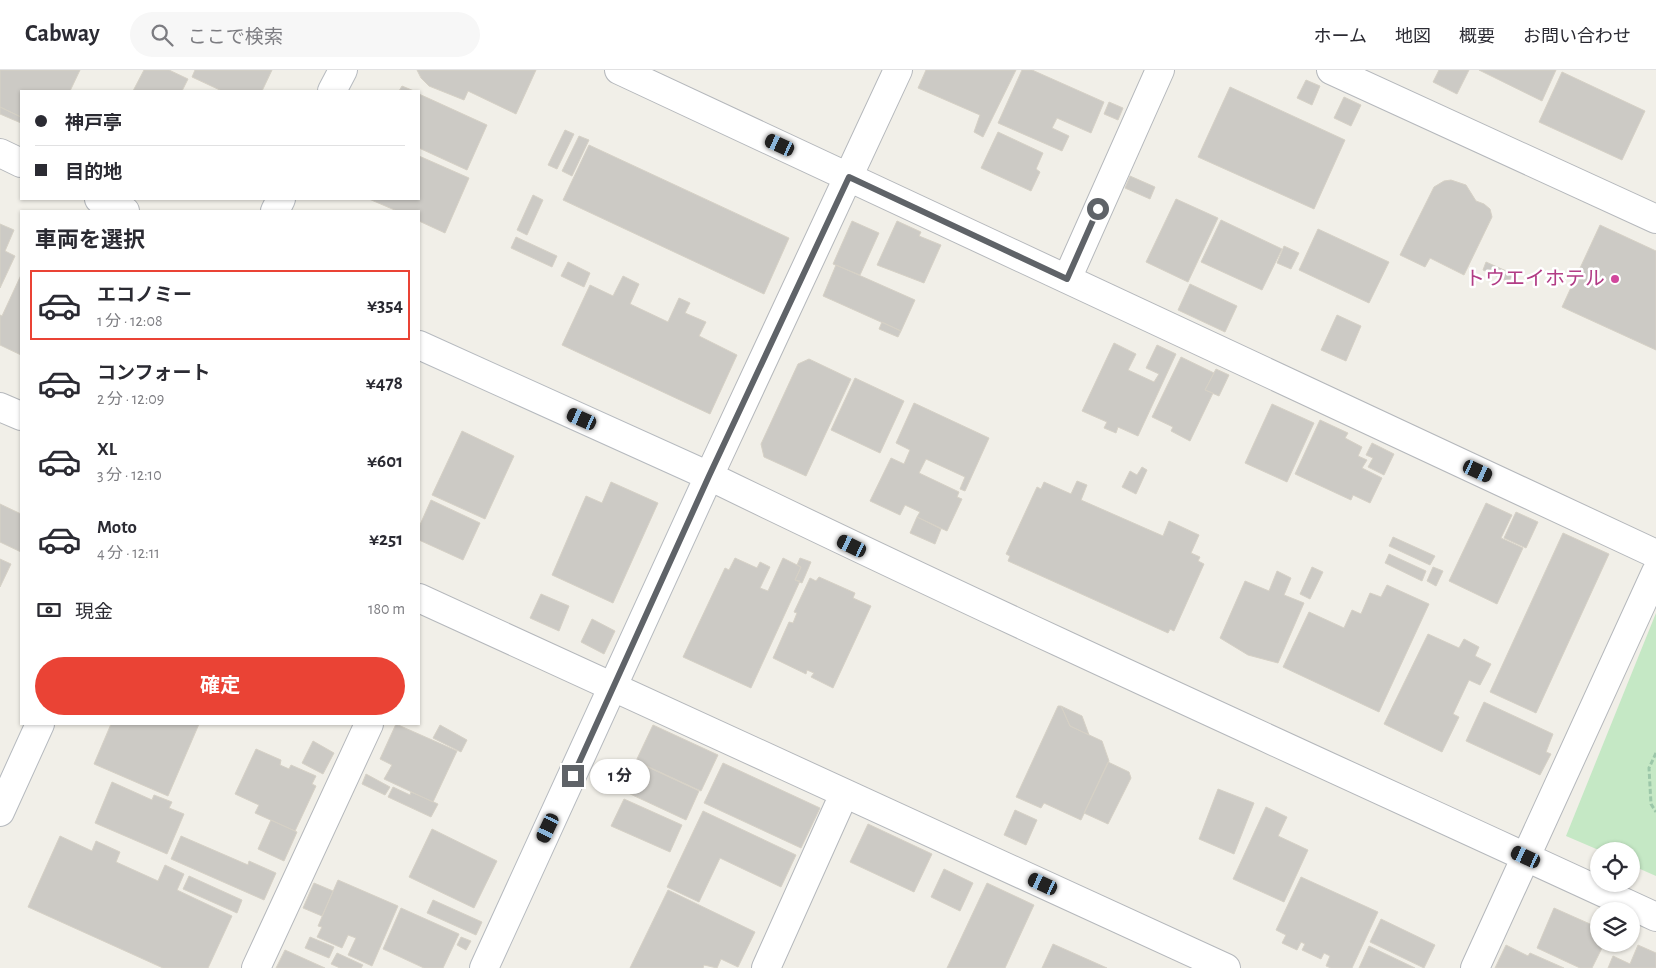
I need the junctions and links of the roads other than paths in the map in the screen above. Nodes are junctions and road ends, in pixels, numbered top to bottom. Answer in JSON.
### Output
{"nodes":[{"id":1,"x":343,"y":70,"type":"edge"},
{"id":2,"x":620,"y":70,"type":"edge"},
{"id":3,"x":898,"y":70,"type":"edge"},
{"id":4,"x":1160,"y":70,"type":"edge"},
{"id":5,"x":1331,"y":70,"type":"edge"},
{"id":6,"x":665,"y":79,"type":"edge"},
{"id":7,"x":333,"y":90,"type":"edge"},
{"id":8,"x":0,"y":153,"type":"edge"},
{"id":9,"x":20,"y":163,"type":"edge"},
{"id":10,"x":849,"y":177,"type":"junction"},
{"id":11,"x":101,"y":200,"type":"edge"},
{"id":12,"x":123,"y":210,"type":"edge"},
{"id":13,"x":1656,"y":219,"type":"edge"},
{"id":14,"x":1067,"y":279,"type":"junction"},
{"id":15,"x":420,"y":345,"type":"edge"},
{"id":16,"x":0,"y":407,"type":"edge"},
{"id":17,"x":20,"y":416,"type":"edge"},
{"id":18,"x":709,"y":476,"type":"junction"},
{"id":19,"x":1656,"y":554,"type":"edge"},
{"id":20,"x":1656,"y":572,"type":"edge"},
{"id":21,"x":421,"y":605,"type":"edge"},
{"id":22,"x":613,"y":689,"type":"junction"},
{"id":23,"x":40,"y":725,"type":"edge"},
{"id":24,"x":369,"y":725,"type":"edge"},
{"id":25,"x":844,"y":794,"type":"junction"},
{"id":26,"x":0,"y":812,"type":"edge"},
{"id":27,"x":1526,"y":857,"type":"junction"},
{"id":28,"x":1656,"y":917,"type":"edge"},
{"id":29,"x":1211,"y":965,"type":"edge"},
{"id":30,"x":256,"y":968,"type":"edge"},
{"id":31,"x":484,"y":968,"type":"edge"},
{"id":32,"x":766,"y":968,"type":"edge"},
{"id":33,"x":1475,"y":968,"type":"edge"}],
"edges":[{"from":1,"to":7,"type":"street"},
{"from":2,"to":6,"type":"street"},
{"from":3,"to":10,"type":"street"},
{"from":4,"to":14,"type":"street"},
{"from":5,"to":13,"type":"street"},
{"from":6,"to":10,"type":"street"},
{"from":8,"to":9,"type":"street"},
{"from":10,"to":14,"type":"street"},
{"from":10,"to":18,"type":"street"},
{"from":11,"to":12,"type":"street"},
{"from":14,"to":19,"type":"street"},
{"from":15,"to":18,"type":"street"},
{"from":16,"to":17,"type":"street"},
{"from":18,"to":22,"type":"street"},
{"from":18,"to":27,"type":"street"},
{"from":20,"to":27,"type":"street"},
{"from":21,"to":22,"type":"street"},
{"from":22,"to":25,"type":"street"},
{"from":22,"to":31,"type":"street"},
{"from":23,"to":26,"type":"street"},
{"from":24,"to":30,"type":"street"},
{"from":25,"to":29,"type":"street"},
{"from":25,"to":32,"type":"street"},
{"from":27,"to":28,"type":"street"},
{"from":27,"to":33,"type":"street"}]}
